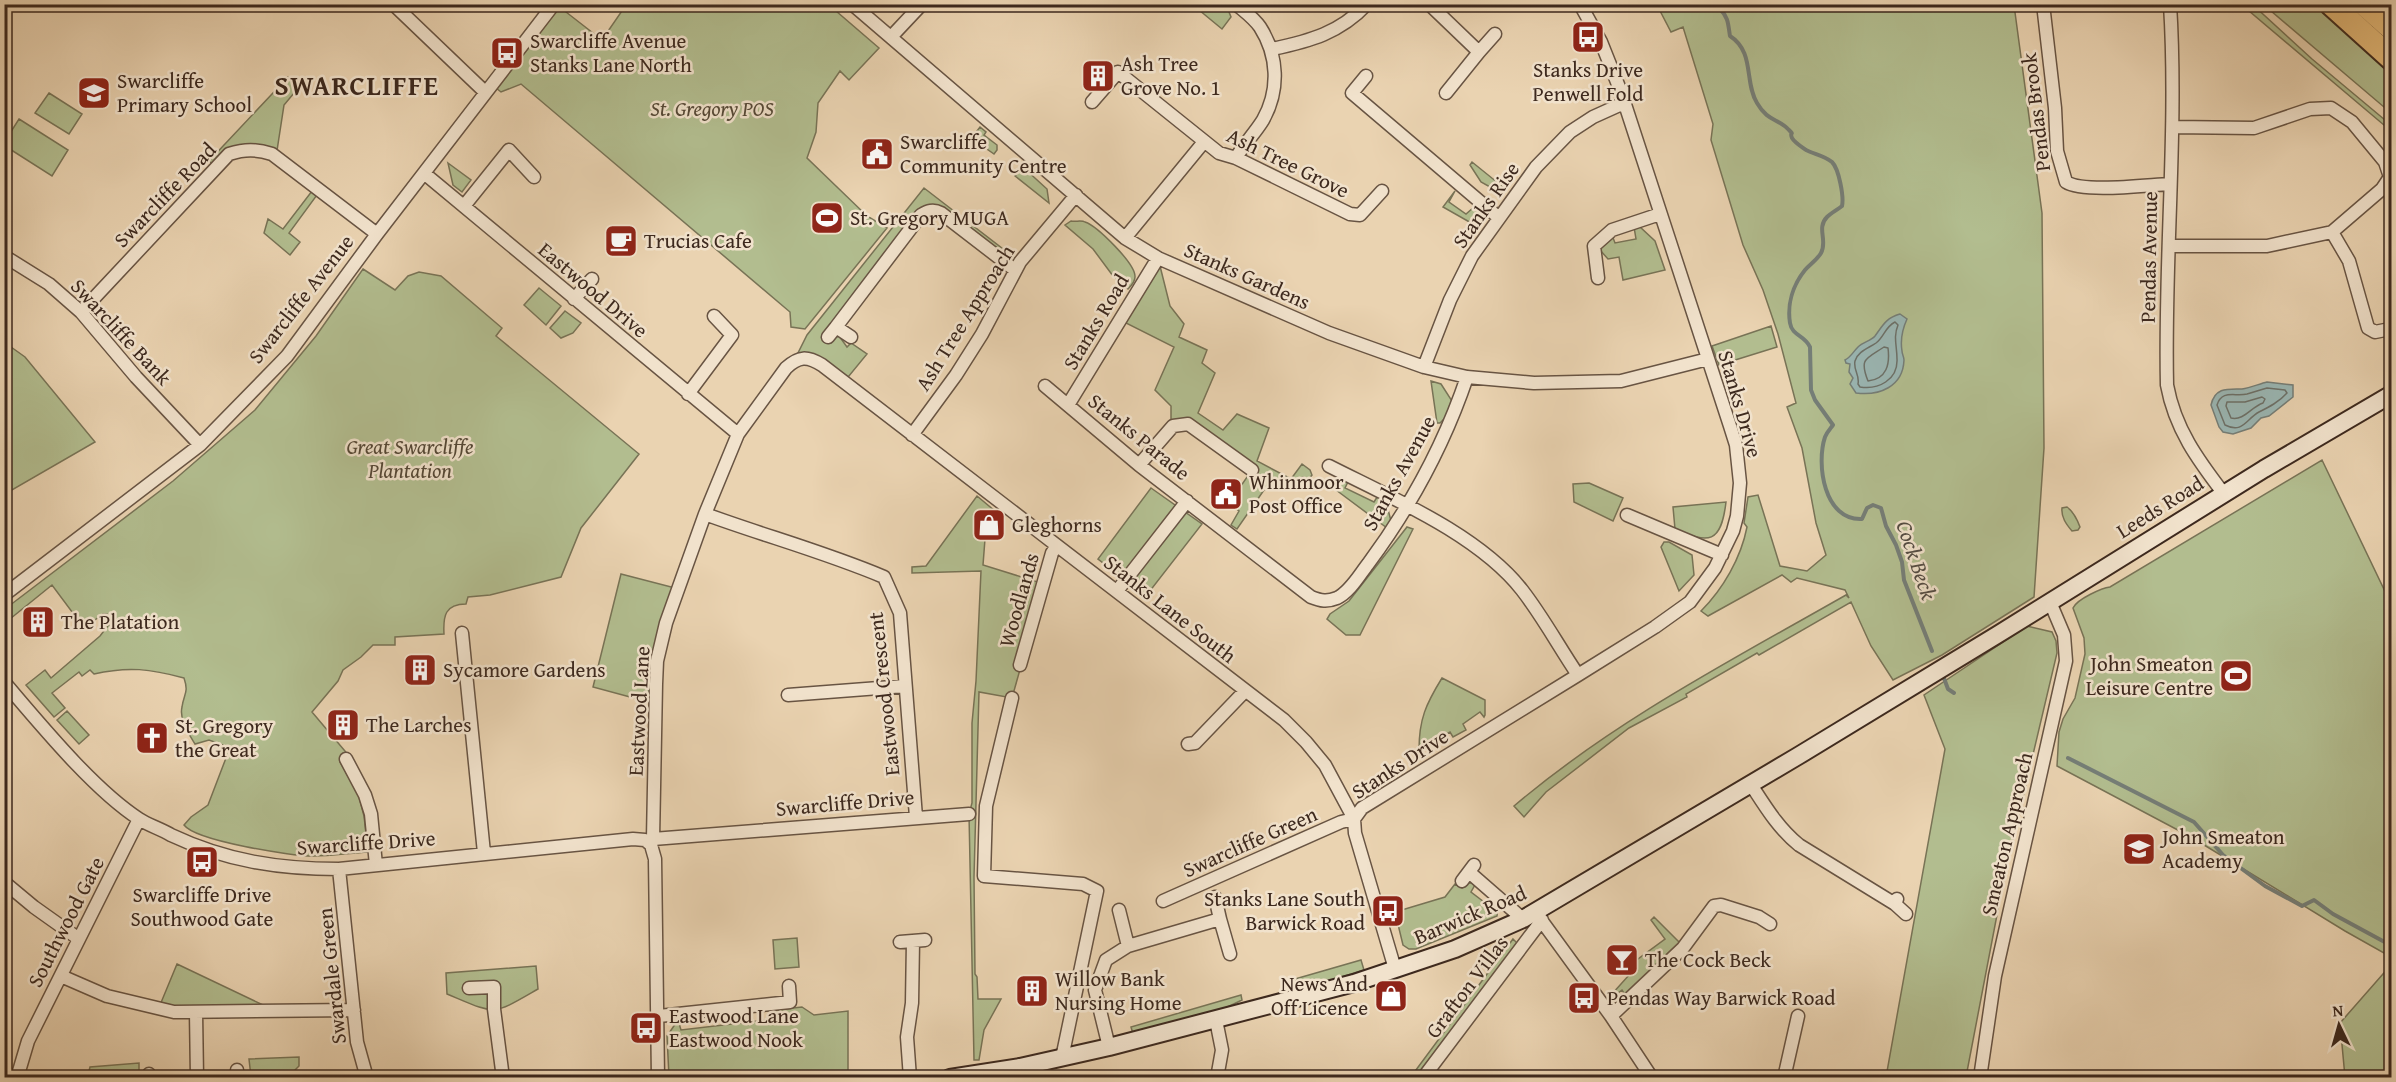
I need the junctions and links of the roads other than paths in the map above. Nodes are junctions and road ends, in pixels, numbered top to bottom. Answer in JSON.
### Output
{"nodes":[{"id":1,"x":393,"y":4,"type":"edge"},
{"id":2,"x":554,"y":4,"type":"edge"},
{"id":3,"x":852,"y":4,"type":"edge"},
{"id":4,"x":922,"y":4,"type":"edge"},
{"id":5,"x":1236,"y":4,"type":"edge"},
{"id":6,"x":1367,"y":4,"type":"edge"},
{"id":7,"x":1429,"y":4,"type":"edge"},
{"id":8,"x":1580,"y":4,"type":"edge"},
{"id":9,"x":2043,"y":4,"type":"edge"},
{"id":10,"x":2170,"y":4,"type":"edge"},
{"id":11,"x":2331,"y":4,"type":"edge"},
{"id":12,"x":2364,"y":4,"type":"edge"},
{"id":13,"x":2391,"y":29,"type":"edge"},
{"id":14,"x":1495,"y":34,"type":"dead end"},
{"id":15,"x":891,"y":38,"type":"junction"},
{"id":16,"x":1272,"y":50,"type":"junction"},
{"id":17,"x":1479,"y":52,"type":"junction"},
{"id":18,"x":2391,"y":59,"type":"edge"},
{"id":19,"x":1366,"y":76,"type":"dead end"},
{"id":20,"x":485,"y":92,"type":"junction"},
{"id":21,"x":1446,"y":93,"type":"dead end"},
{"id":22,"x":1092,"y":102,"type":"dead end"},
{"id":23,"x":1624,"y":103,"type":"junction"},
{"id":24,"x":2173,"y":127,"type":"junction"},
{"id":25,"x":1203,"y":142,"type":"junction"},
{"id":26,"x":1236,"y":158,"type":"junction"},
{"id":27,"x":425,"y":174,"type":"junction"},
{"id":28,"x":534,"y":177,"type":"dead end"},
{"id":29,"x":2169,"y":184,"type":"junction"},
{"id":30,"x":1382,"y":190,"type":"dead end"},
{"id":31,"x":1076,"y":195,"type":"junction"},
{"id":32,"x":464,"y":206,"type":"junction"},
{"id":33,"x":1660,"y":214,"type":"junction"},
{"id":34,"x":1498,"y":217,"type":"junction"},
{"id":35,"x":2332,"y":232,"type":"junction"},
{"id":36,"x":377,"y":234,"type":"junction"},
{"id":37,"x":1125,"y":238,"type":"junction"},
{"id":38,"x":2169,"y":246,"type":"junction"},
{"id":39,"x":4,"y":256,"type":"edge"},
{"id":40,"x":1158,"y":258,"type":"junction"},
{"id":41,"x":1015,"y":270,"type":"junction"},
{"id":42,"x":1598,"y":278,"type":"dead end"},
{"id":43,"x":591,"y":279,"type":"dead end"},
{"id":44,"x":574,"y":299,"type":"junction"},
{"id":45,"x":81,"y":312,"type":"junction"},
{"id":46,"x":714,"y":316,"type":"dead end"},
{"id":47,"x":2385,"y":330,"type":"dead end"},
{"id":48,"x":850,"y":337,"type":"dead end"},
{"id":49,"x":812,"y":359,"type":"joint"},
{"id":50,"x":1708,"y":359,"type":"junction"},
{"id":51,"x":1424,"y":367,"type":"junction"},
{"id":52,"x":1467,"y":377,"type":"junction"},
{"id":53,"x":1045,"y":386,"type":"dead end"},
{"id":54,"x":688,"y":394,"type":"junction"},
{"id":55,"x":2391,"y":394,"type":"edge"},
{"id":56,"x":1068,"y":405,"type":"junction"},
{"id":57,"x":738,"y":434,"type":"junction"},
{"id":58,"x":912,"y":435,"type":"junction"},
{"id":59,"x":200,"y":445,"type":"junction"},
{"id":60,"x":1139,"y":465,"type":"junction"},
{"id":61,"x":1329,"y":466,"type":"dead end"},
{"id":62,"x":1252,"y":470,"type":"dead end"},
{"id":63,"x":2224,"y":494,"type":"junction"},
{"id":64,"x":1187,"y":501,"type":"junction"},
{"id":65,"x":1408,"y":506,"type":"junction"},
{"id":66,"x":705,"y":514,"type":"junction"},
{"id":67,"x":1627,"y":515,"type":"dead end"},
{"id":68,"x":1056,"y":547,"type":"junction"},
{"id":69,"x":1722,"y":555,"type":"junction"},
{"id":70,"x":1117,"y":591,"type":"junction"},
{"id":71,"x":4,"y":595,"type":"edge"},
{"id":72,"x":1325,"y":602,"type":"joint"},
{"id":73,"x":2050,"y":602,"type":"junction"},
{"id":74,"x":462,"y":633,"type":"dead end"},
{"id":75,"x":1955,"y":661,"type":"joint"},
{"id":76,"x":1020,"y":665,"type":"dead end"},
{"id":77,"x":1578,"y":675,"type":"junction"},
{"id":78,"x":4,"y":682,"type":"edge"},
{"id":79,"x":905,"y":686,"type":"junction"},
{"id":80,"x":1245,"y":692,"type":"junction"},
{"id":81,"x":788,"y":695,"type":"dead end"},
{"id":82,"x":1012,"y":698,"type":"dead end"},
{"id":83,"x":1188,"y":744,"type":"dead end"},
{"id":84,"x":346,"y":759,"type":"dead end"},
{"id":85,"x":1750,"y":783,"type":"junction"},
{"id":86,"x":969,"y":814,"type":"dead end"},
{"id":87,"x":916,"y":817,"type":"junction"},
{"id":88,"x":139,"y":819,"type":"junction"},
{"id":89,"x":1354,"y":819,"type":"junction"},
{"id":90,"x":652,"y":842,"type":"junction"},
{"id":91,"x":484,"y":853,"type":"junction"},
{"id":92,"x":376,"y":865,"type":"junction"},
{"id":93,"x":339,"y":868,"type":"junction"},
{"id":94,"x":1468,"y":873,"type":"dead end"},
{"id":95,"x":4,"y":882,"type":"edge"},
{"id":96,"x":1215,"y":897,"type":"dead end"},
{"id":97,"x":1163,"y":901,"type":"dead end"},
{"id":98,"x":1119,"y":910,"type":"dead end"},
{"id":99,"x":1906,"y":914,"type":"dead end"},
{"id":100,"x":1533,"y":917,"type":"junction"},
{"id":101,"x":1220,"y":919,"type":"junction"},
{"id":102,"x":1770,"y":924,"type":"dead end"},
{"id":103,"x":79,"y":939,"type":"junction"},
{"id":104,"x":900,"y":942,"type":"dead end"},
{"id":105,"x":1128,"y":946,"type":"junction"},
{"id":106,"x":1230,"y":954,"type":"dead end"},
{"id":107,"x":1395,"y":969,"type":"junction"},
{"id":108,"x":61,"y":976,"type":"junction"},
{"id":109,"x":789,"y":986,"type":"dead end"},
{"id":110,"x":469,"y":988,"type":"dead end"},
{"id":111,"x":354,"y":1010,"type":"junction"},
{"id":112,"x":196,"y":1012,"type":"junction"},
{"id":113,"x":658,"y":1016,"type":"junction"},
{"id":114,"x":1611,"y":1016,"type":"junction"},
{"id":115,"x":1798,"y":1017,"type":"dead end"},
{"id":116,"x":1216,"y":1020,"type":"junction"},
{"id":117,"x":1108,"y":1047,"type":"junction"},
{"id":118,"x":1062,"y":1058,"type":"junction"},
{"id":119,"x":17,"y":1077,"type":"edge"},
{"id":120,"x":197,"y":1077,"type":"edge"},
{"id":121,"x":367,"y":1077,"type":"edge"},
{"id":122,"x":503,"y":1077,"type":"edge"},
{"id":123,"x":645,"y":1077,"type":"edge"},
{"id":124,"x":658,"y":1077,"type":"edge"},
{"id":125,"x":910,"y":1077,"type":"edge"},
{"id":126,"x":950,"y":1077,"type":"edge"},
{"id":127,"x":1216,"y":1077,"type":"edge"},
{"id":128,"x":1423,"y":1077,"type":"edge"},
{"id":129,"x":1652,"y":1077,"type":"edge"},
{"id":130,"x":1784,"y":1077,"type":"edge"},
{"id":131,"x":1980,"y":1077,"type":"edge"}],
"edges":[{"from":1,"to":20,"type":"street"},
{"from":2,"to":20,"type":"street","name":"Swarcliffe Avenue"},
{"from":3,"to":15,"type":"street","name":"Stanks Gardens"},
{"from":4,"to":15,"type":"street"},
{"from":5,"to":16,"type":"street"},
{"from":6,"to":16,"type":"street"},
{"from":7,"to":17,"type":"street"},
{"from":8,"to":23,"type":"street","name":"Stanks Drive"},
{"from":9,"to":29,"type":"street","name":"Pendas Brook"},
{"from":10,"to":24,"type":"street","name":"Pendas Avenue"},
{"from":11,"to":18,"type":"highway"},
{"from":12,"to":13,"type":"highway"},
{"from":14,"to":17,"type":"street"},
{"from":15,"to":31,"type":"street","name":"Stanks Gardens"},
{"from":16,"to":26,"type":"street"},
{"from":17,"to":21,"type":"street"},
{"from":19,"to":34,"type":"street"},
{"from":20,"to":27,"type":"street","name":"Swarcliffe Avenue"},
{"from":22,"to":25,"type":"street","name":"Ash Tree Grove"},
{"from":23,"to":33,"type":"street","name":"Stanks Drive"},
{"from":23,"to":34,"type":"street","name":"Stanks Rise"},
{"from":24,"to":29,"type":"street","name":"Pendas Avenue"},
{"from":24,"to":35,"type":"street"},
{"from":25,"to":26,"type":"street","name":"Ash Tree Grove"},
{"from":25,"to":37,"type":"street","name":"Ash Tree Grove"},
{"from":26,"to":30,"type":"street","name":"Ash Tree Grove"},
{"from":27,"to":32,"type":"street","name":"Eastwood Drive"},
{"from":27,"to":36,"type":"street","name":"Swarcliffe Avenue"},
{"from":28,"to":32,"type":"street"},
{"from":29,"to":38,"type":"street","name":"Pendas Avenue"},
{"from":31,"to":37,"type":"street","name":"Stanks Gardens"},
{"from":31,"to":41,"type":"street","name":"Ash Tree Approach"},
{"from":32,"to":44,"type":"street","name":"Eastwood Drive"},
{"from":33,"to":42,"type":"street"},
{"from":33,"to":50,"type":"street","name":"Stanks Drive"},
{"from":34,"to":51,"type":"street","name":"Stanks Rise"},
{"from":35,"to":38,"type":"street"},
{"from":35,"to":47,"type":"street"},
{"from":36,"to":45,"type":"street","name":"Swarcliffe Road"},
{"from":36,"to":59,"type":"street","name":"Swarcliffe Avenue"},
{"from":37,"to":40,"type":"street","name":"Stanks Gardens"},
{"from":38,"to":63,"type":"street","name":"Pendas Avenue"},
{"from":39,"to":45,"type":"street","name":"Swarcliffe Bank"},
{"from":40,"to":51,"type":"street","name":"Stanks Gardens"},
{"from":40,"to":56,"type":"street","name":"Stanks Road"},
{"from":41,"to":48,"type":"street"},
{"from":41,"to":58,"type":"street","name":"Ash Tree Approach"},
{"from":43,"to":44,"type":"street"},
{"from":44,"to":54,"type":"street","name":"Eastwood Drive"},
{"from":45,"to":59,"type":"street","name":"Swarcliffe Bank"},
{"from":46,"to":54,"type":"street"},
{"from":49,"to":57,"type":"street","name":"Eastwood Lane"},
{"from":49,"to":58,"type":"street","name":"Stanks Lane South"},
{"from":50,"to":52,"type":"street","name":"Stanks Gardens"},
{"from":50,"to":69,"type":"street","name":"Stanks Drive"},
{"from":51,"to":52,"type":"street","name":"Stanks Gardens"},
{"from":52,"to":65,"type":"street","name":"Stanks Avenue"},
{"from":53,"to":56,"type":"street","name":"Stanks Parade"},
{"from":54,"to":57,"type":"street","name":"Eastwood Drive"},
{"from":55,"to":63,"type":"street","name":"Leeds Road"},
{"from":56,"to":60,"type":"street","name":"Stanks Parade"},
{"from":57,"to":66,"type":"street","name":"Eastwood Lane"},
{"from":58,"to":68,"type":"street","name":"Stanks Lane South"},
{"from":59,"to":71,"type":"street","name":"Swarcliffe Avenue"},
{"from":60,"to":62,"type":"street"},
{"from":60,"to":64,"type":"street","name":"Stanks Parade"},
{"from":61,"to":65,"type":"street"},
{"from":63,"to":73,"type":"street","name":"Leeds Road"},
{"from":64,"to":70,"type":"street"},
{"from":64,"to":72,"type":"street","name":"Stanks Parade"},
{"from":65,"to":72,"type":"street","name":"Stanks Avenue"},
{"from":65,"to":77,"type":"street"},
{"from":66,"to":79,"type":"street","name":"Eastwood Crescent"},
{"from":66,"to":90,"type":"street","name":"Eastwood Lane"},
{"from":67,"to":69,"type":"street"},
{"from":68,"to":70,"type":"street","name":"Stanks Lane South"},
{"from":68,"to":76,"type":"street","name":"Woodlands"},
{"from":69,"to":77,"type":"street","name":"Stanks Drive"},
{"from":70,"to":80,"type":"street","name":"Stanks Lane South"},
{"from":73,"to":75,"type":"street","name":"Leeds Road"},
{"from":73,"to":131,"type":"street","name":"Smeaton Approach"},
{"from":74,"to":91,"type":"street"},
{"from":75,"to":85,"type":"street","name":"Barwick Road"},
{"from":77,"to":89,"type":"street","name":"Stanks Drive"},
{"from":78,"to":88,"type":"street","name":"Swarcliffe Drive"},
{"from":79,"to":81,"type":"street"},
{"from":79,"to":87,"type":"street","name":"Eastwood Crescent"},
{"from":80,"to":83,"type":"street"},
{"from":80,"to":89,"type":"street","name":"Stanks Lane South"},
{"from":82,"to":118,"type":"street"},
{"from":84,"to":92,"type":"street"},
{"from":85,"to":99,"type":"street"},
{"from":85,"to":100,"type":"street","name":"Barwick Road"},
{"from":86,"to":87,"type":"street","name":"Swarcliffe Drive"},
{"from":87,"to":90,"type":"street","name":"Swarcliffe Drive"},
{"from":88,"to":93,"type":"street","name":"Swarcliffe Drive"},
{"from":88,"to":103,"type":"street","name":"Southwood Gate"},
{"from":89,"to":97,"type":"street","name":"Swarcliffe Green"},
{"from":89,"to":107,"type":"street","name":"Stanks Lane South"},
{"from":90,"to":91,"type":"street","name":"Swarcliffe Drive"},
{"from":90,"to":113,"type":"street","name":"Eastwood Lane"},
{"from":91,"to":92,"type":"street","name":"Swarcliffe Drive"},
{"from":92,"to":93,"type":"street","name":"Swarcliffe Drive"},
{"from":93,"to":111,"type":"street","name":"Swardale Green"},
{"from":94,"to":100,"type":"street"},
{"from":95,"to":103,"type":"street"},
{"from":96,"to":101,"type":"street"},
{"from":98,"to":105,"type":"street"},
{"from":100,"to":107,"type":"street","name":"Barwick Road"},
{"from":100,"to":114,"type":"street"},
{"from":100,"to":128,"type":"street","name":"Grafton Villas"},
{"from":101,"to":105,"type":"street"},
{"from":101,"to":106,"type":"street"},
{"from":102,"to":114,"type":"street"},
{"from":103,"to":108,"type":"street","name":"Southwood Gate"},
{"from":104,"to":125,"type":"street"},
{"from":105,"to":117,"type":"street"},
{"from":107,"to":116,"type":"street","name":"Barwick Road"},
{"from":108,"to":112,"type":"street"},
{"from":108,"to":119,"type":"street","name":"Southwood Gate"},
{"from":109,"to":113,"type":"street"},
{"from":110,"to":122,"type":"street"},
{"from":111,"to":112,"type":"street"},
{"from":111,"to":121,"type":"street","name":"Swardale Green"},
{"from":112,"to":120,"type":"street"},
{"from":113,"to":124,"type":"street","name":"Eastwood Lane"},
{"from":114,"to":129,"type":"street"},
{"from":115,"to":130,"type":"street"},
{"from":116,"to":117,"type":"street","name":"Barwick Road"},
{"from":116,"to":127,"type":"street"},
{"from":117,"to":118,"type":"street","name":"Barwick Road"},
{"from":118,"to":126,"type":"street","name":"Barwick Road"},
{"from":123,"to":124,"type":"street"}]}
